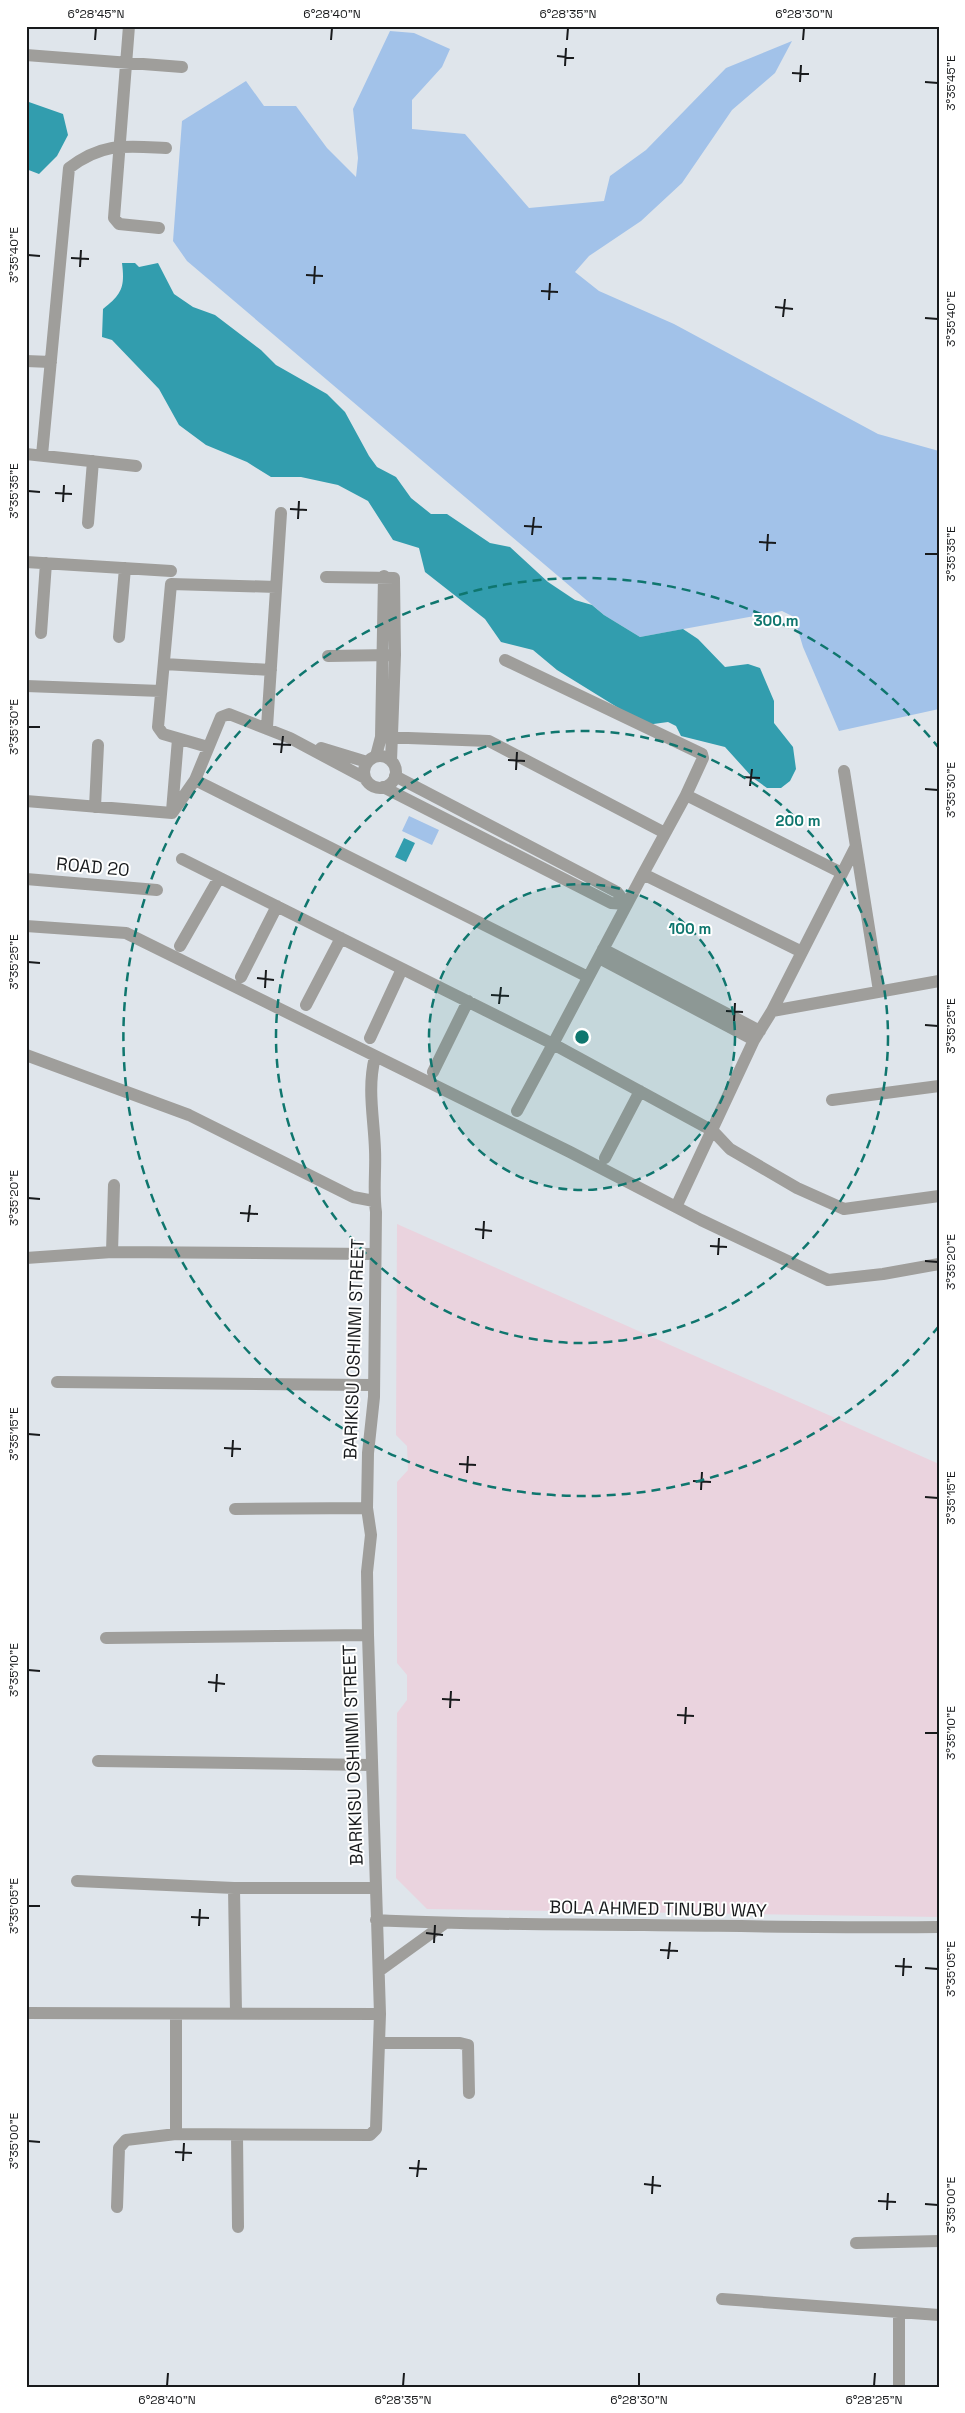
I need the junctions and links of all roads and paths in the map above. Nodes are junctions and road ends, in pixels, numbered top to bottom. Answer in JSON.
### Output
{"nodes":[{"id":1,"x":129,"y":26,"type":"edge"},
{"id":2,"x":26,"y":55,"type":"edge"},
{"id":3,"x":126,"y":63,"type":"junction"},
{"id":4,"x":182,"y":67,"type":"dead end"},
{"id":5,"x":118,"y":145,"type":"junction"},
{"id":6,"x":166,"y":148,"type":"dead end"},
{"id":7,"x":159,"y":228,"type":"dead end"},
{"id":8,"x":26,"y":360,"type":"edge"},
{"id":9,"x":51,"y":362,"type":"junction"},
{"id":10,"x":26,"y":454,"type":"edge"},
{"id":11,"x":42,"y":456,"type":"junction"},
{"id":12,"x":93,"y":461,"type":"junction"},
{"id":13,"x":136,"y":466,"type":"dead end"},
{"id":14,"x":281,"y":513,"type":"dead end"},
{"id":15,"x":88,"y":522,"type":"dead end"},
{"id":16,"x":26,"y":562,"type":"edge"},
{"id":17,"x":46,"y":563,"type":"junction"},
{"id":18,"x":125,"y":568,"type":"junction"},
{"id":19,"x":172,"y":571,"type":"dead end"},
{"id":20,"x":326,"y":576,"type":"dead end"},
{"id":21,"x":276,"y":587,"type":"junction"},
{"id":22,"x":41,"y":634,"type":"dead end"},
{"id":23,"x":119,"y":637,"type":"dead end"},
{"id":24,"x":389,"y":655,"type":"junction"},
{"id":25,"x":328,"y":656,"type":"dead end"},
{"id":26,"x":505,"y":660,"type":"dead end"},
{"id":27,"x":164,"y":664,"type":"junction"},
{"id":28,"x":271,"y":670,"type":"junction"},
{"id":29,"x":26,"y":686,"type":"edge"},
{"id":30,"x":161,"y":691,"type":"junction"},
{"id":31,"x":267,"y":727,"type":"junction"},
{"id":32,"x":387,"y":737,"type":"junction"},
{"id":33,"x":290,"y":738,"type":"junction"},
{"id":34,"x":178,"y":739,"type":"junction"},
{"id":35,"x":98,"y":745,"type":"dead end"},
{"id":36,"x":208,"y":747,"type":"junction"},
{"id":37,"x":371,"y":759,"type":"junction"},
{"id":38,"x":391,"y":761,"type":"junction"},
{"id":39,"x":844,"y":771,"type":"dead end"},
{"id":40,"x":395,"y":776,"type":"junction"},
{"id":41,"x":365,"y":778,"type":"junction"},
{"id":42,"x":195,"y":780,"type":"junction"},
{"id":43,"x":383,"y":787,"type":"junction"},
{"id":44,"x":686,"y":795,"type":"junction"},
{"id":45,"x":26,"y":801,"type":"edge"},
{"id":46,"x":95,"y":806,"type":"junction"},
{"id":47,"x":172,"y":813,"type":"junction"},
{"id":48,"x":665,"y":833,"type":"junction"},
{"id":49,"x":856,"y":846,"type":"junction"},
{"id":50,"x":182,"y":859,"type":"dead end"},
{"id":51,"x":842,"y":873,"type":"junction"},
{"id":52,"x":642,"y":874,"type":"junction"},
{"id":53,"x":219,"y":878,"type":"junction"},
{"id":54,"x":26,"y":879,"type":"edge"},
{"id":55,"x":157,"y":890,"type":"dead end"},
{"id":56,"x":626,"y":904,"type":"junction"},
{"id":57,"x":277,"y":906,"type":"junction"},
{"id":58,"x":26,"y":926,"type":"edge"},
{"id":59,"x":341,"y":938,"type":"junction"},
{"id":60,"x":180,"y":946,"type":"dead end"},
{"id":61,"x":802,"y":952,"type":"junction"},
{"id":62,"x":601,"y":953,"type":"junction"},
{"id":63,"x":402,"y":969,"type":"junction"},
{"id":64,"x":241,"y":977,"type":"dead end"},
{"id":65,"x":588,"y":977,"type":"junction"},
{"id":66,"x":939,"y":980,"type":"edge"},
{"id":67,"x":879,"y":991,"type":"junction"},
{"id":68,"x":468,"y":1001,"type":"junction"},
{"id":69,"x":306,"y":1006,"type":"dead end"},
{"id":70,"x":772,"y":1011,"type":"junction"},
{"id":71,"x":757,"y":1036,"type":"junction"},
{"id":72,"x":370,"y":1038,"type":"dead end"},
{"id":73,"x":553,"y":1044,"type":"junction"},
{"id":74,"x":26,"y":1055,"type":"edge"},
{"id":75,"x":375,"y":1057,"type":"junction"},
{"id":76,"x":433,"y":1072,"type":"dead end"},
{"id":77,"x":939,"y":1086,"type":"edge"},
{"id":78,"x":640,"y":1091,"type":"junction"},
{"id":79,"x":832,"y":1100,"type":"dead end"},
{"id":80,"x":517,"y":1111,"type":"dead end"},
{"id":81,"x":713,"y":1131,"type":"junction"},
{"id":82,"x":605,"y":1158,"type":"dead end"},
{"id":83,"x":114,"y":1185,"type":"dead end"},
{"id":84,"x":939,"y":1196,"type":"edge"},
{"id":85,"x":374,"y":1200,"type":"junction"},
{"id":86,"x":676,"y":1207,"type":"junction"},
{"id":87,"x":112,"y":1252,"type":"junction"},
{"id":88,"x":374,"y":1254,"type":"junction"},
{"id":89,"x":26,"y":1258,"type":"edge"},
{"id":90,"x":939,"y":1264,"type":"edge"},
{"id":91,"x":57,"y":1382,"type":"dead end"},
{"id":92,"x":372,"y":1385,"type":"junction"},
{"id":93,"x":367,"y":1508,"type":"junction"},
{"id":94,"x":235,"y":1509,"type":"dead end"},
{"id":95,"x":368,"y":1635,"type":"junction"},
{"id":96,"x":106,"y":1638,"type":"dead end"},
{"id":97,"x":98,"y":1761,"type":"dead end"},
{"id":98,"x":371,"y":1765,"type":"junction"},
{"id":99,"x":77,"y":1880,"type":"dead end"},
{"id":100,"x":234,"y":1888,"type":"junction"},
{"id":101,"x":374,"y":1888,"type":"junction"},
{"id":102,"x":376,"y":1920,"type":"junction"},
{"id":103,"x":444,"y":1924,"type":"junction"},
{"id":104,"x":939,"y":1927,"type":"edge"},
{"id":105,"x":378,"y":1971,"type":"junction"},
{"id":106,"x":26,"y":2013,"type":"edge"},
{"id":107,"x":236,"y":2013,"type":"junction"},
{"id":108,"x":176,"y":2014,"type":"junction"},
{"id":109,"x":380,"y":2014,"type":"junction"},
{"id":110,"x":379,"y":2043,"type":"junction"},
{"id":111,"x":469,"y":2093,"type":"dead end"},
{"id":112,"x":176,"y":2134,"type":"junction"},
{"id":113,"x":237,"y":2135,"type":"junction"},
{"id":114,"x":117,"y":2207,"type":"dead end"},
{"id":115,"x":238,"y":2227,"type":"dead end"},
{"id":116,"x":939,"y":2241,"type":"edge"},
{"id":117,"x":856,"y":2243,"type":"dead end"},
{"id":118,"x":722,"y":2300,"type":"dead end"},
{"id":119,"x":899,"y":2313,"type":"junction"},
{"id":120,"x":939,"y":2315,"type":"edge"},
{"id":121,"x":899,"y":2387,"type":"edge"}],
"edges":[{"from":1,"to":3,"type":"street"},
{"from":2,"to":3,"type":"street"},
{"from":3,"to":4,"type":"street"},
{"from":3,"to":5,"type":"street"},
{"from":5,"to":6,"type":"street"},
{"from":5,"to":7,"type":"street"},
{"from":5,"to":9,"type":"street"},
{"from":8,"to":9,"type":"street"},
{"from":9,"to":11,"type":"street"},
{"from":10,"to":11,"type":"street"},
{"from":11,"to":12,"type":"street"},
{"from":12,"to":13,"type":"street"},
{"from":12,"to":15,"type":"street"},
{"from":14,"to":21,"type":"street"},
{"from":16,"to":17,"type":"street"},
{"from":17,"to":18,"type":"street"},
{"from":17,"to":22,"type":"street"},
{"from":18,"to":19,"type":"street"},
{"from":18,"to":23,"type":"street"},
{"from":20,"to":24,"type":"street"},
{"from":21,"to":27,"type":"street"},
{"from":21,"to":28,"type":"street"},
{"from":24,"to":25,"type":"street"},
{"from":24,"to":32,"type":"street"},
{"from":26,"to":44,"type":"street"},
{"from":27,"to":28,"type":"street"},
{"from":27,"to":30,"type":"street"},
{"from":28,"to":31,"type":"street"},
{"from":29,"to":30,"type":"street"},
{"from":30,"to":34,"type":"street"},
{"from":31,"to":33,"type":"street"},
{"from":31,"to":36,"type":"street"},
{"from":32,"to":37,"type":"street"},
{"from":32,"to":38,"type":"street"},
{"from":32,"to":48,"type":"street"},
{"from":33,"to":37,"type":"street"},
{"from":33,"to":41,"type":"street"},
{"from":34,"to":36,"type":"street"},
{"from":34,"to":47,"type":"street"},
{"from":35,"to":46,"type":"street"},
{"from":36,"to":42,"type":"street"},
{"from":37,"to":38,"type":"street"},
{"from":37,"to":41,"type":"street"},
{"from":38,"to":40,"type":"street"},
{"from":39,"to":49,"type":"street"},
{"from":40,"to":43,"type":"street"},
{"from":40,"to":56,"type":"street"},
{"from":41,"to":43,"type":"street"},
{"from":42,"to":47,"type":"street"},
{"from":42,"to":65,"type":"street"},
{"from":43,"to":56,"type":"street"},
{"from":44,"to":48,"type":"street"},
{"from":44,"to":51,"type":"street"},
{"from":45,"to":46,"type":"street"},
{"from":46,"to":47,"type":"street"},
{"from":48,"to":52,"type":"street"},
{"from":49,"to":51,"type":"street"},
{"from":49,"to":67,"type":"street"},
{"from":50,"to":53,"type":"street"},
{"from":51,"to":61,"type":"street"},
{"from":52,"to":56,"type":"street"},
{"from":52,"to":61,"type":"street"},
{"from":53,"to":57,"type":"street"},
{"from":53,"to":60,"type":"street"},
{"from":54,"to":55,"type":"street","name":"ROAD 20"},
{"from":56,"to":62,"type":"street"},
{"from":57,"to":59,"type":"street"},
{"from":57,"to":64,"type":"street"},
{"from":58,"to":75,"type":"street"},
{"from":59,"to":63,"type":"street"},
{"from":59,"to":69,"type":"street"},
{"from":61,"to":70,"type":"street"},
{"from":62,"to":65,"type":"street"},
{"from":62,"to":71,"type":"street"},
{"from":63,"to":68,"type":"street"},
{"from":63,"to":72,"type":"street"},
{"from":65,"to":73,"type":"street"},
{"from":66,"to":67,"type":"street"},
{"from":67,"to":70,"type":"street"},
{"from":68,"to":73,"type":"street"},
{"from":68,"to":76,"type":"street"},
{"from":70,"to":71,"type":"street"},
{"from":71,"to":81,"type":"street"},
{"from":73,"to":78,"type":"street"},
{"from":73,"to":80,"type":"street"},
{"from":74,"to":85,"type":"street"},
{"from":75,"to":85,"type":"street","name":"BARIKISU OSHINMI STREET"},
{"from":75,"to":86,"type":"street"},
{"from":77,"to":79,"type":"street"},
{"from":78,"to":81,"type":"street"},
{"from":78,"to":82,"type":"street"},
{"from":81,"to":84,"type":"street"},
{"from":81,"to":86,"type":"street"},
{"from":83,"to":87,"type":"street"},
{"from":85,"to":88,"type":"street","name":"BARIKISU OSHINMI STREET"},
{"from":86,"to":90,"type":"street"},
{"from":87,"to":88,"type":"street"},
{"from":87,"to":89,"type":"street"},
{"from":88,"to":92,"type":"street","name":"BARIKISU OSHINMI STREET"},
{"from":91,"to":92,"type":"street"},
{"from":92,"to":93,"type":"street","name":"BARIKISU OSHINMI STREET"},
{"from":93,"to":94,"type":"street"},
{"from":93,"to":95,"type":"street","name":"BARIKISU OSHINMI STREET"},
{"from":95,"to":96,"type":"street"},
{"from":95,"to":98,"type":"street","name":"BARIKISU OSHINMI STREET"},
{"from":97,"to":98,"type":"street"},
{"from":98,"to":101,"type":"street","name":"BARIKISU OSHINMI STREET"},
{"from":99,"to":100,"type":"street"},
{"from":100,"to":101,"type":"street"},
{"from":100,"to":107,"type":"street"},
{"from":101,"to":102,"type":"street","name":"BARIKISU OSHINMI STREET"},
{"from":102,"to":103,"type":"street","name":"BOLA AHMED TINUBU WAY"},
{"from":102,"to":105,"type":"street","name":"BARIKISU OSHINMI STREET"},
{"from":103,"to":104,"type":"street","name":"BOLA AHMED TINUBU WAY"},
{"from":103,"to":105,"type":"street"},
{"from":105,"to":109,"type":"street","name":"BARIKISU OSHINMI STREET"},
{"from":106,"to":108,"type":"street"},
{"from":107,"to":108,"type":"street"},
{"from":107,"to":109,"type":"street"},
{"from":108,"to":112,"type":"street"},
{"from":109,"to":110,"type":"street","name":"BARIKISU OSHINMI STREET"},
{"from":110,"to":111,"type":"street"},
{"from":110,"to":113,"type":"street","name":"BARIKISU OSHINMI STREET"},
{"from":112,"to":113,"type":"street","name":"BARIKISU OSHINMI STREET"},
{"from":112,"to":114,"type":"street","name":"BARIKISU OSHINMI STREET"},
{"from":113,"to":115,"type":"street"},
{"from":116,"to":117,"type":"street"},
{"from":118,"to":119,"type":"street"},
{"from":119,"to":120,"type":"street"},
{"from":119,"to":121,"type":"street"}]}
